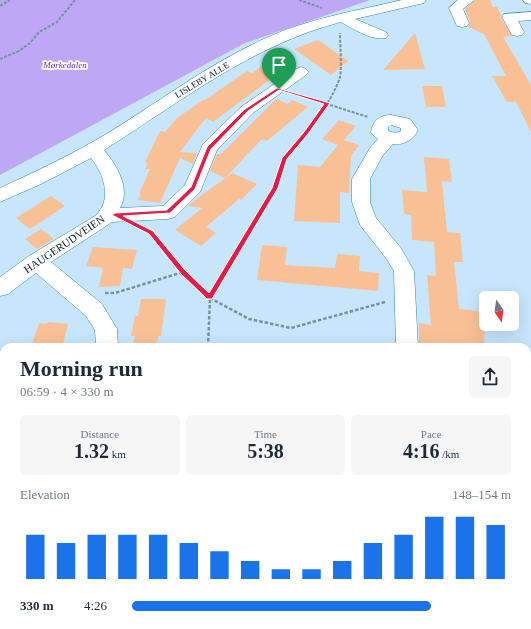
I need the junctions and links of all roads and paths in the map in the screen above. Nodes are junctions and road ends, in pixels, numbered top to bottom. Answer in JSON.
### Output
{"nodes":[{"id":1,"x":10,"y":0,"type":"edge"},
{"id":2,"x":75,"y":0,"type":"edge"},
{"id":3,"x":419,"y":0,"type":"edge"},
{"id":4,"x":467,"y":0,"type":"edge"},
{"id":5,"x":0,"y":6,"type":"edge"},
{"id":6,"x":513,"y":8,"type":"edge"},
{"id":7,"x":339,"y":18,"type":"junction"},
{"id":8,"x":530,"y":18,"type":"edge"},
{"id":9,"x":462,"y":23,"type":"dead end"},
{"id":10,"x":517,"y":32,"type":"dead end"},
{"id":11,"x":381,"y":35,"type":"dead end"},
{"id":12,"x":0,"y":59,"type":"edge"},
{"id":13,"x":301,"y":72,"type":"dead end"},
{"id":14,"x":279,"y":89,"type":"junction"},
{"id":15,"x":327,"y":103,"type":"junction"},
{"id":16,"x":386,"y":130,"type":"joint"},
{"id":17,"x":93,"y":149,"type":"junction"},
{"id":18,"x":0,"y":196,"type":"edge"},
{"id":19,"x":111,"y":216,"type":"junction"},
{"id":20,"x":36,"y":262,"type":"junction"},
{"id":21,"x":183,"y":272,"type":"junction"},
{"id":22,"x":0,"y":288,"type":"edge"},
{"id":23,"x":76,"y":294,"type":"junction"},
{"id":24,"x":210,"y":298,"type":"junction"},
{"id":25,"x":404,"y":300,"type":"junction"},
{"id":26,"x":107,"y":343,"type":"edge"},
{"id":27,"x":208,"y":343,"type":"edge"},
{"id":28,"x":407,"y":343,"type":"edge"}],
"edges":[{"from":1,"to":5,"type":"path"},
{"from":2,"to":12,"type":"path"},
{"from":3,"to":7,"type":"street","name":"LISLEBY ALLE"},
{"from":4,"to":9,"type":"street"},
{"from":6,"to":8,"type":"street"},
{"from":6,"to":10,"type":"street"},
{"from":7,"to":11,"type":"street"},
{"from":7,"to":15,"type":"path"},
{"from":7,"to":17,"type":"street","name":"LISLEBY ALLE"},
{"from":13,"to":14,"type":"street"},
{"from":14,"to":15,"type":"path"},
{"from":14,"to":19,"type":"street"},
{"from":15,"to":16,"type":"path"},
{"from":15,"to":24,"type":"path"},
{"from":16,"to":25,"type":"street"},
{"from":17,"to":18,"type":"street","name":"LISLEBY ALLE"},
{"from":17,"to":19,"type":"street","name":"HAUGERUDVEIEN"},
{"from":19,"to":20,"type":"street","name":"HAUGERUDVEIEN"},
{"from":19,"to":21,"type":"path"},
{"from":20,"to":22,"type":"street","name":"HAUGERUDVEIEN"},
{"from":20,"to":23,"type":"street"},
{"from":21,"to":23,"type":"path"},
{"from":21,"to":24,"type":"path"},
{"from":23,"to":26,"type":"street"},
{"from":24,"to":25,"type":"path"},
{"from":24,"to":27,"type":"path"},
{"from":25,"to":28,"type":"street"}]}
